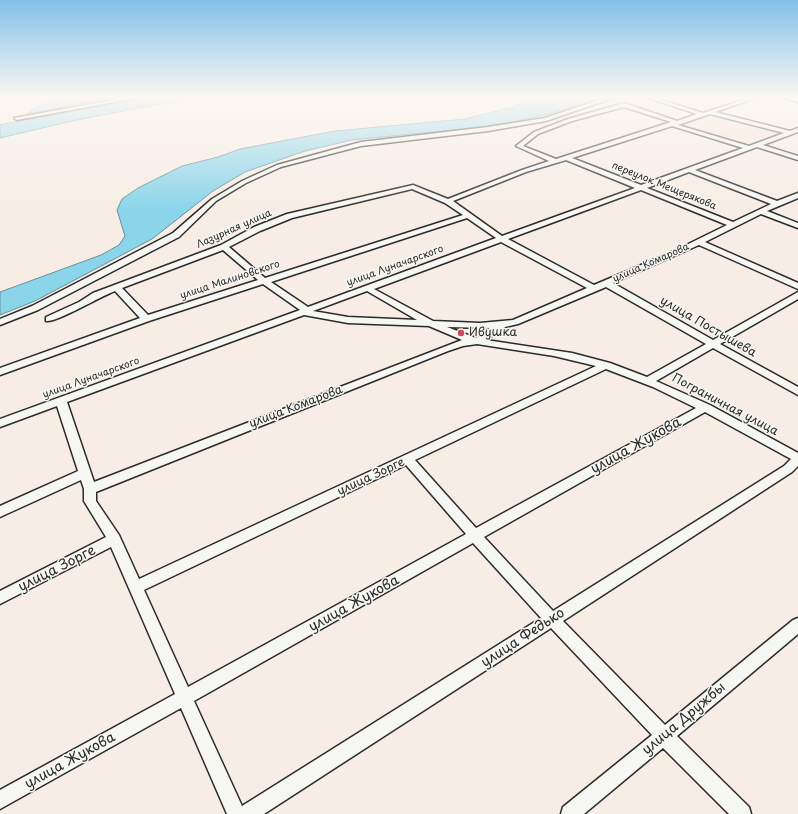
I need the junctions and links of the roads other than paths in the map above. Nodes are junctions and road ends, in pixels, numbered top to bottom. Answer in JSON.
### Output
{"nodes":[{"id":1,"x":437,"y":135,"type":"edge"},
{"id":2,"x":534,"y":135,"type":"edge"},
{"id":3,"x":641,"y":135,"type":"edge"},
{"id":4,"x":714,"y":135,"type":"edge"},
{"id":5,"x":788,"y":135,"type":"edge"},
{"id":6,"x":752,"y":146,"type":"junction"},
{"id":7,"x":567,"y":158,"type":"junction"},
{"id":8,"x":798,"y":158,"type":"edge"},
{"id":9,"x":555,"y":161,"type":"junction"},
{"id":10,"x":689,"y":170,"type":"junction"},
{"id":11,"x":641,"y":188,"type":"junction"},
{"id":12,"x":798,"y":195,"type":"edge"},
{"id":13,"x":448,"y":201,"type":"junction"},
{"id":14,"x":778,"y":204,"type":"junction"},
{"id":15,"x":760,"y":211,"type":"junction"},
{"id":16,"x":470,"y":215,"type":"junction"},
{"id":17,"x":732,"y":224,"type":"junction"},
{"id":18,"x":798,"y":226,"type":"edge"},
{"id":19,"x":502,"y":239,"type":"junction"},
{"id":20,"x":699,"y":242,"type":"junction"},
{"id":21,"x":224,"y":247,"type":"junction"},
{"id":22,"x":264,"y":280,"type":"junction"},
{"id":23,"x":606,"y":283,"type":"junction"},
{"id":24,"x":798,"y":286,"type":"edge"},
{"id":25,"x":116,"y":287,"type":"junction"},
{"id":26,"x":367,"y":288,"type":"junction"},
{"id":27,"x":592,"y":288,"type":"junction"},
{"id":28,"x":798,"y":295,"type":"edge"},
{"id":29,"x":307,"y":311,"type":"junction"},
{"id":30,"x":49,"y":319,"type":"dead end"},
{"id":31,"x":146,"y":319,"type":"junction"},
{"id":32,"x":0,"y":322,"type":"edge"},
{"id":33,"x":429,"y":323,"type":"junction"},
{"id":34,"x":501,"y":325,"type":"junction"},
{"id":35,"x":478,"y":341,"type":"junction"},
{"id":36,"x":711,"y":344,"type":"junction"},
{"id":37,"x":606,"y":365,"type":"junction"},
{"id":38,"x":0,"y":372,"type":"edge"},
{"id":39,"x":648,"y":381,"type":"junction"},
{"id":40,"x":798,"y":392,"type":"edge"},
{"id":41,"x":61,"y":401,"type":"junction"},
{"id":42,"x":706,"y":407,"type":"junction"},
{"id":43,"x":0,"y":423,"type":"edge"},
{"id":44,"x":798,"y":459,"type":"edge"},
{"id":45,"x":408,"y":460,"type":"junction"},
{"id":46,"x":84,"y":473,"type":"junction"},
{"id":47,"x":90,"y":489,"type":"junction"},
{"id":48,"x":0,"y":512,"type":"edge"},
{"id":49,"x":474,"y":536,"type":"junction"},
{"id":50,"x":114,"y":539,"type":"junction"},
{"id":51,"x":135,"y":588,"type":"junction"},
{"id":52,"x":0,"y":598,"type":"edge"},
{"id":53,"x":552,"y":619,"type":"junction"},
{"id":54,"x":798,"y":625,"type":"edge"},
{"id":55,"x":185,"y":699,"type":"junction"},
{"id":56,"x":663,"y":736,"type":"junction"},
{"id":57,"x":0,"y":800,"type":"edge"},
{"id":58,"x":236,"y":814,"type":"edge"},
{"id":59,"x":246,"y":814,"type":"edge"},
{"id":60,"x":570,"y":814,"type":"edge"},
{"id":61,"x":742,"y":814,"type":"edge"}],
"edges":[{"from":1,"to":32,"type":"street"},
{"from":2,"to":9,"type":"street"},
{"from":3,"to":7,"type":"street"},
{"from":4,"to":6,"type":"street"},
{"from":5,"to":6,"type":"street","name":"улица Луначарского"},
{"from":6,"to":8,"type":"street"},
{"from":6,"to":10,"type":"street","name":"улица Луначарского"},
{"from":7,"to":9,"type":"street"},
{"from":7,"to":11,"type":"street","name":"переулок Мещерякова"},
{"from":9,"to":13,"type":"street"},
{"from":10,"to":11,"type":"street","name":"улица Луначарского"},
{"from":10,"to":14,"type":"street"},
{"from":11,"to":17,"type":"street","name":"переулок Мещерякова"},
{"from":11,"to":19,"type":"street","name":"улица Луначарского"},
{"from":12,"to":14,"type":"street","name":"улица Комарова"},
{"from":13,"to":16,"type":"street"},
{"from":13,"to":21,"type":"street","name":"Лазурная улица"},
{"from":14,"to":15,"type":"street","name":"улица Комарова"},
{"from":15,"to":17,"type":"street","name":"улица Комарова"},
{"from":15,"to":18,"type":"street"},
{"from":16,"to":19,"type":"street"},
{"from":16,"to":22,"type":"street","name":"улица Малиновского"},
{"from":17,"to":20,"type":"street","name":"улица Комарова"},
{"from":19,"to":26,"type":"street","name":"улица Луначарского"},
{"from":19,"to":27,"type":"street"},
{"from":20,"to":23,"type":"street","name":"улица Комарова"},
{"from":20,"to":24,"type":"street"},
{"from":21,"to":22,"type":"street"},
{"from":21,"to":25,"type":"street","name":"Лазурная улица"},
{"from":22,"to":29,"type":"street"},
{"from":22,"to":31,"type":"street","name":"улица Малиновского"},
{"from":23,"to":27,"type":"street","name":"улица Комарова"},
{"from":23,"to":36,"type":"street","name":"улица Постышева"},
{"from":25,"to":30,"type":"street","name":"Лазурная улица"},
{"from":25,"to":31,"type":"street"},
{"from":26,"to":29,"type":"street","name":"улица Луначарского"},
{"from":26,"to":33,"type":"street","name":"Пограничная улица"},
{"from":27,"to":34,"type":"street","name":"улица Комарова"},
{"from":28,"to":36,"type":"street"},
{"from":29,"to":33,"type":"street","name":"улица Комарова"},
{"from":29,"to":41,"type":"street","name":"улица Луначарского"},
{"from":31,"to":38,"type":"street","name":"улица Малиновского"},
{"from":33,"to":34,"type":"street","name":"улица Комарова"},
{"from":33,"to":35,"type":"street","name":"Пограничная улица"},
{"from":34,"to":35,"type":"street","name":"улица Комарова"},
{"from":35,"to":37,"type":"street","name":"Пограничная улица"},
{"from":35,"to":47,"type":"street","name":"улица Комарова"},
{"from":36,"to":39,"type":"street"},
{"from":36,"to":40,"type":"street","name":"улица Постышева"},
{"from":37,"to":39,"type":"street","name":"Пограничная улица"},
{"from":37,"to":45,"type":"street","name":"улица Зорге"},
{"from":39,"to":42,"type":"street","name":"Пограничная улица"},
{"from":41,"to":43,"type":"street","name":"улица Луначарского"},
{"from":41,"to":46,"type":"street"},
{"from":42,"to":44,"type":"street","name":"Пограничная улица"},
{"from":42,"to":49,"type":"street","name":"улица Жукова"},
{"from":44,"to":53,"type":"street","name":"улица Федько"},
{"from":45,"to":49,"type":"street"},
{"from":45,"to":51,"type":"street","name":"улица Зорге"},
{"from":46,"to":47,"type":"street"},
{"from":46,"to":48,"type":"street"},
{"from":47,"to":50,"type":"street"},
{"from":49,"to":53,"type":"street"},
{"from":49,"to":55,"type":"street","name":"улица Жукова"},
{"from":50,"to":51,"type":"street"},
{"from":50,"to":52,"type":"street","name":"улица Зорге"},
{"from":51,"to":55,"type":"street"},
{"from":53,"to":56,"type":"street"},
{"from":53,"to":59,"type":"street","name":"улица Федько"},
{"from":54,"to":56,"type":"street","name":"улица Дружбы"},
{"from":55,"to":57,"type":"street","name":"улица Жукова"},
{"from":55,"to":58,"type":"street"},
{"from":56,"to":60,"type":"street","name":"улица Дружбы"},
{"from":56,"to":61,"type":"street"}]}
